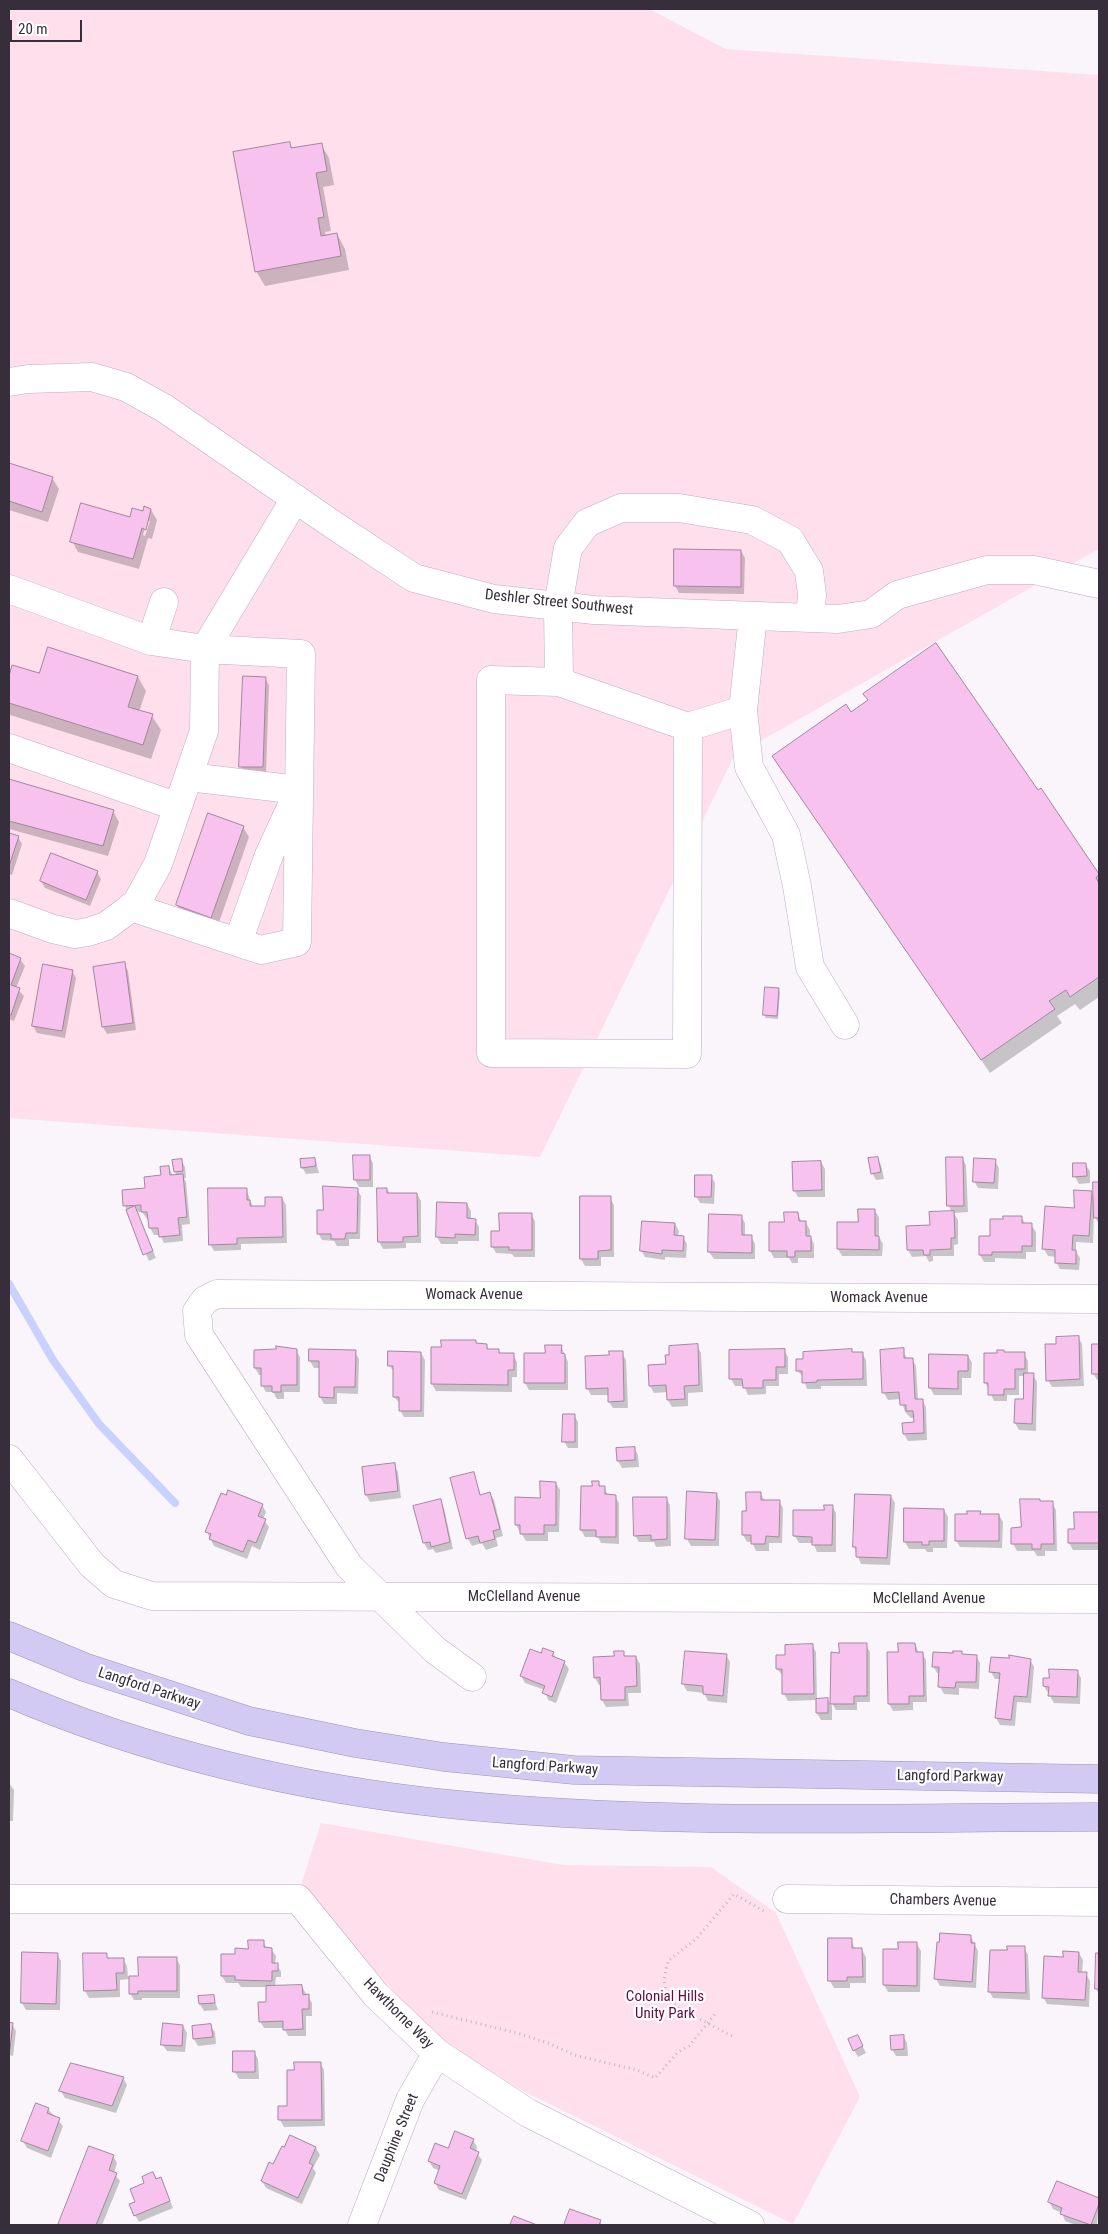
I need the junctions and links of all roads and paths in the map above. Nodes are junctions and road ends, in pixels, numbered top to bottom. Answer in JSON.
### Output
{"nodes":[{"id":1,"x":9,"y":382,"type":"edge"},
{"id":2,"x":295,"y":499,"type":"junction"},
{"id":3,"x":1099,"y":584,"type":"edge"},
{"id":4,"x":9,"y":590,"type":"edge"},
{"id":5,"x":164,"y":602,"type":"dead end"},
{"id":6,"x":558,"y":606,"type":"junction"},
{"id":7,"x":753,"y":616,"type":"junction"},
{"id":8,"x":810,"y":618,"type":"junction"},
{"id":9,"x":152,"y":641,"type":"junction"},
{"id":10,"x":205,"y":650,"type":"junction"},
{"id":11,"x":559,"y":682,"type":"junction"},
{"id":12,"x":743,"y":710,"type":"junction"},
{"id":13,"x":688,"y":726,"type":"junction"},
{"id":14,"x":9,"y":748,"type":"edge"},
{"id":15,"x":189,"y":777,"type":"junction"},
{"id":16,"x":299,"y":790,"type":"junction"},
{"id":17,"x":178,"y":807,"type":"junction"},
{"id":18,"x":131,"y":907,"type":"junction"},
{"id":19,"x":9,"y":913,"type":"edge"},
{"id":20,"x":238,"y":942,"type":"junction"},
{"id":21,"x":845,"y":1026,"type":"dead end"},
{"id":22,"x":1099,"y":1299,"type":"edge"},
{"id":23,"x":9,"y":1459,"type":"edge"},
{"id":24,"x":379,"y":1596,"type":"junction"},
{"id":25,"x":1099,"y":1599,"type":"edge"},
{"id":26,"x":9,"y":1636,"type":"edge"},
{"id":27,"x":472,"y":1677,"type":"dead end"},
{"id":28,"x":9,"y":1693,"type":"edge"},
{"id":29,"x":1099,"y":1779,"type":"edge"},
{"id":30,"x":1099,"y":1817,"type":"edge"},
{"id":31,"x":734,"y":1894,"type":"dead end"},
{"id":32,"x":9,"y":1899,"type":"edge"},
{"id":33,"x":787,"y":1899,"type":"dead end"},
{"id":34,"x":1099,"y":1902,"type":"edge"},
{"id":35,"x":716,"y":2013,"type":"dead end"},
{"id":36,"x":708,"y":2024,"type":"junction"},
{"id":37,"x":407,"y":2025,"type":"junction"},
{"id":38,"x":732,"y":2036,"type":"dead end"},
{"id":39,"x":436,"y":2053,"type":"junction"},
{"id":40,"x":362,"y":2225,"type":"edge"},
{"id":41,"x":750,"y":2225,"type":"edge"}],
"edges":[{"from":1,"to":2,"type":"street","name":"Deshler Street Southwest"},
{"from":2,"to":6,"type":"street","name":"Deshler Street Southwest"},
{"from":2,"to":10,"type":"street"},
{"from":3,"to":8,"type":"street","name":"Deshler Street Southwest"},
{"from":4,"to":9,"type":"street"},
{"from":5,"to":9,"type":"street"},
{"from":6,"to":7,"type":"street","name":"Deshler Street Southwest"},
{"from":6,"to":8,"type":"street"},
{"from":6,"to":11,"type":"street"},
{"from":7,"to":8,"type":"street","name":"Deshler Street Southwest"},
{"from":7,"to":12,"type":"street"},
{"from":9,"to":10,"type":"street"},
{"from":10,"to":15,"type":"street"},
{"from":10,"to":16,"type":"street"},
{"from":11,"to":13,"type":"street"},
{"from":11,"to":13,"type":"street"},
{"from":12,"to":13,"type":"street"},
{"from":12,"to":21,"type":"street"},
{"from":14,"to":17,"type":"street"},
{"from":15,"to":16,"type":"street"},
{"from":15,"to":17,"type":"street"},
{"from":16,"to":20,"type":"street"},
{"from":16,"to":20,"type":"street"},
{"from":17,"to":18,"type":"street"},
{"from":18,"to":19,"type":"street"},
{"from":18,"to":20,"type":"street"},
{"from":22,"to":24,"type":"street","name":"Womack Avenue"},
{"from":23,"to":24,"type":"street","name":"McClelland Avenue"},
{"from":24,"to":25,"type":"street","name":"McClelland Avenue"},
{"from":24,"to":27,"type":"street","name":"Womack Avenue"},
{"from":26,"to":29,"type":"highway","name":"Langford Parkway"},
{"from":28,"to":30,"type":"highway"},
{"from":31,"to":36,"type":"path"},
{"from":32,"to":37,"type":"street","name":"Hawthorne Way"},
{"from":33,"to":34,"type":"street","name":"Chambers Avenue"},
{"from":35,"to":36,"type":"path"},
{"from":36,"to":37,"type":"path"},
{"from":36,"to":38,"type":"path"},
{"from":37,"to":39,"type":"street","name":"Hawthorne Way"},
{"from":39,"to":40,"type":"street","name":"Dauphine Street"},
{"from":39,"to":41,"type":"street","name":"Hawthorne Way"}]}
